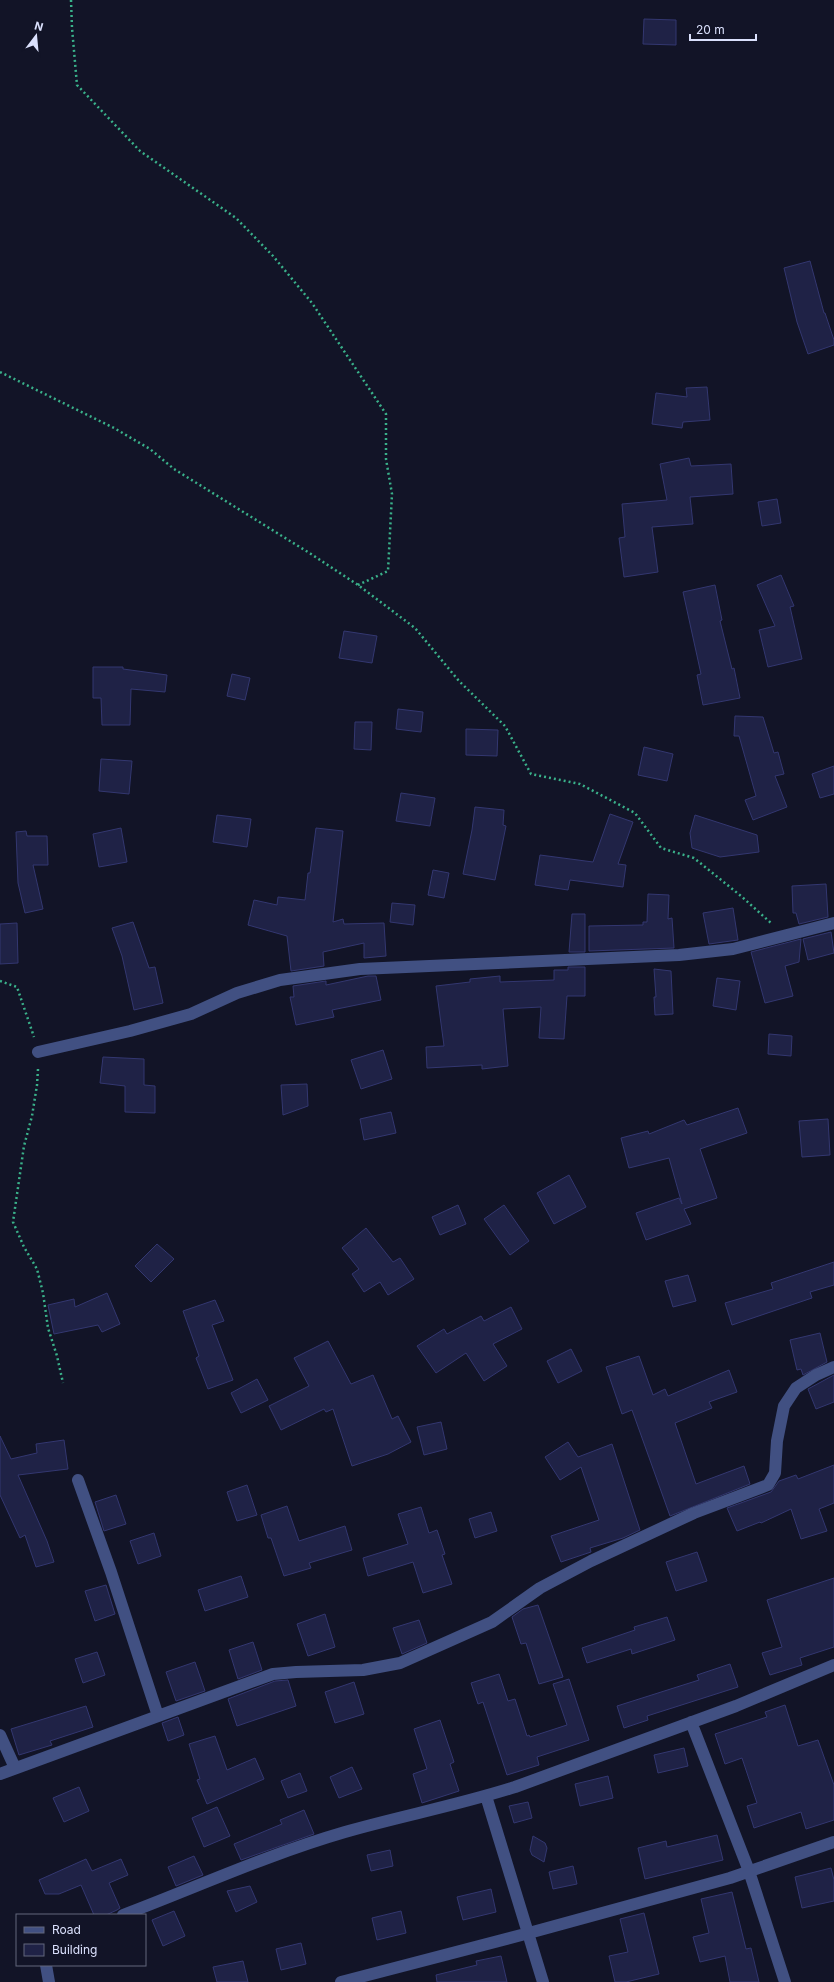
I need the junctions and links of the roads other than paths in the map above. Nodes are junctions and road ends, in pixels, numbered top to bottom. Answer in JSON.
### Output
{"nodes":[{"id":1,"x":834,"y":923,"type":"edge"},
{"id":2,"x":38,"y":1052,"type":"road end"},
{"id":3,"x":834,"y":1367,"type":"edge"},
{"id":4,"x":78,"y":1480,"type":"dead end"},
{"id":5,"x":834,"y":1665,"type":"edge"},
{"id":6,"x":158,"y":1716,"type":"junction"},
{"id":7,"x":691,"y":1722,"type":"junction"},
{"id":8,"x":0,"y":1735,"type":"edge"},
{"id":9,"x":15,"y":1768,"type":"junction"},
{"id":10,"x":0,"y":1774,"type":"edge"},
{"id":11,"x":486,"y":1796,"type":"junction"},
{"id":12,"x":834,"y":1842,"type":"edge"},
{"id":13,"x":749,"y":1871,"type":"junction"},
{"id":14,"x":125,"y":1914,"type":"edge"},
{"id":15,"x":529,"y":1933,"type":"junction"},
{"id":16,"x":46,"y":1966,"type":"edge"},
{"id":17,"x":48,"y":1982,"type":"edge"},
{"id":18,"x":341,"y":1982,"type":"edge"},
{"id":19,"x":542,"y":1982,"type":"edge"},
{"id":20,"x":785,"y":1982,"type":"edge"}],
"edges":[{"from":1,"to":2,"type":"street"},
{"from":3,"to":6,"type":"street"},
{"from":4,"to":6,"type":"street"},
{"from":5,"to":7,"type":"street"},
{"from":6,"to":9,"type":"street"},
{"from":7,"to":11,"type":"street"},
{"from":7,"to":13,"type":"street"},
{"from":8,"to":9,"type":"street"},
{"from":9,"to":10,"type":"street"},
{"from":11,"to":14,"type":"street"},
{"from":11,"to":15,"type":"street"},
{"from":12,"to":13,"type":"street"},
{"from":13,"to":15,"type":"street"},
{"from":13,"to":20,"type":"street"},
{"from":15,"to":18,"type":"street"},
{"from":15,"to":19,"type":"street"},
{"from":16,"to":17,"type":"street"}]}
